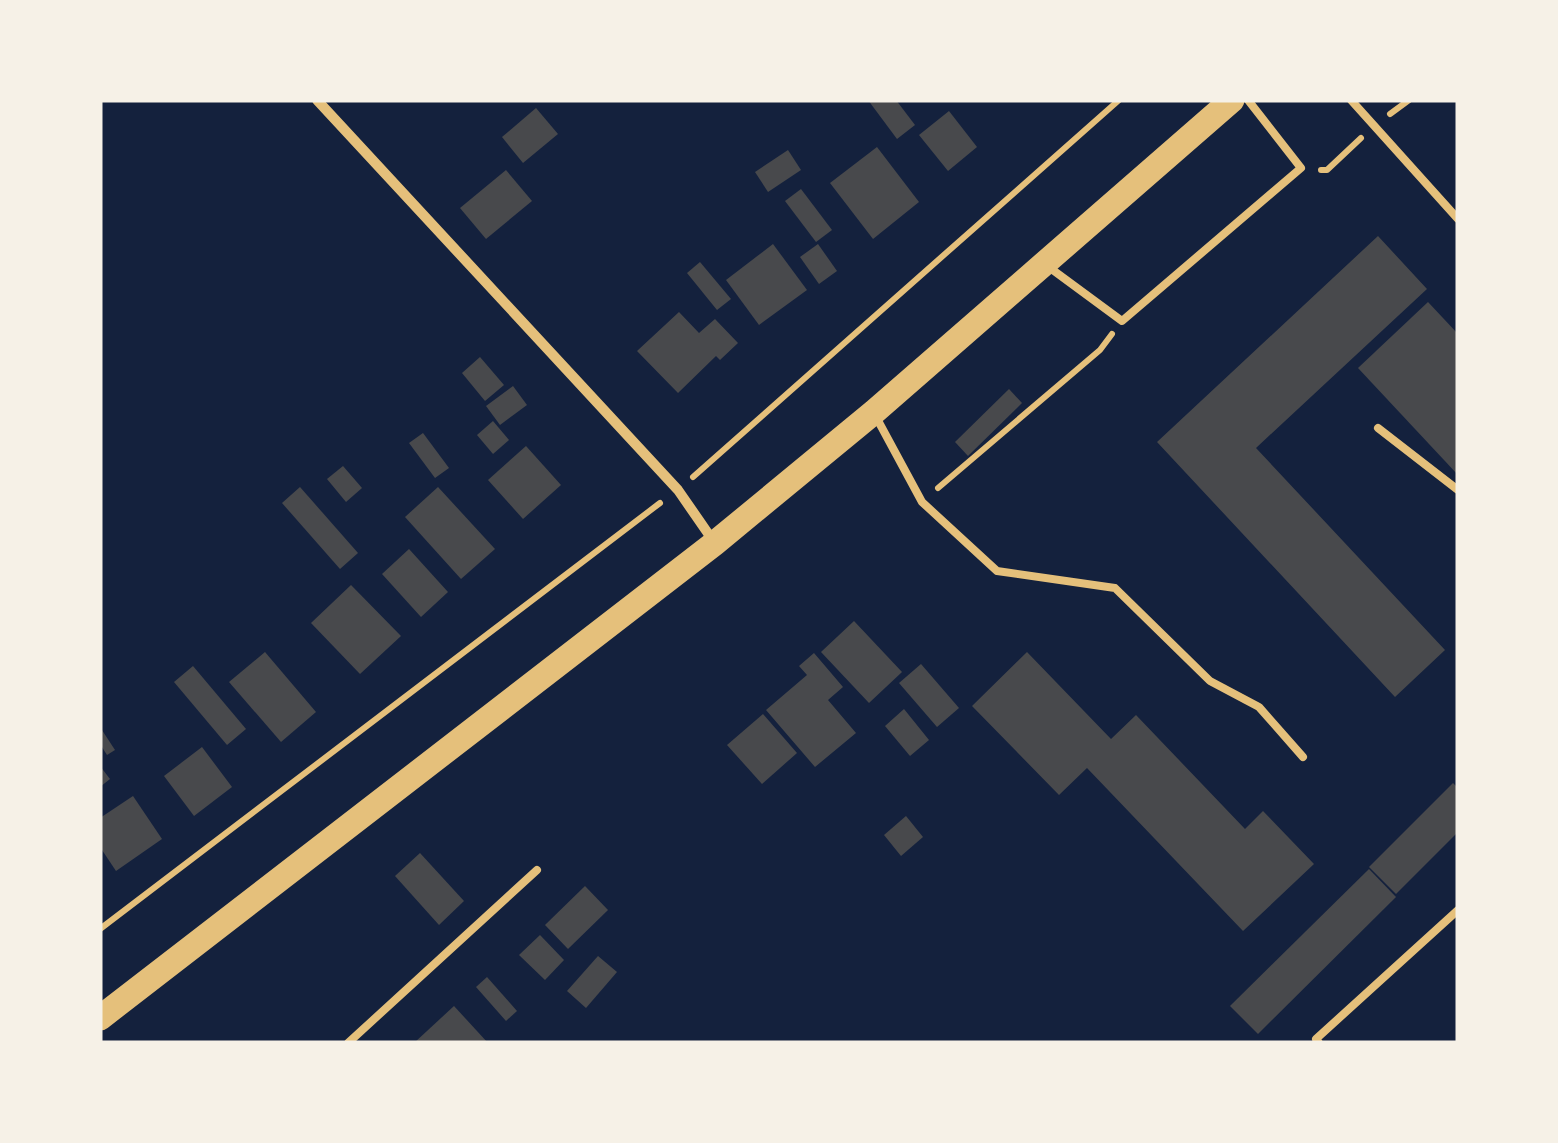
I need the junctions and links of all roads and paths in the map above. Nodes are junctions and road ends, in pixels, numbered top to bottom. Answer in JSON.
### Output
{"nodes":[{"id":1,"x":317,"y":100,"type":"edge"},
{"id":2,"x":1120,"y":100,"type":"edge"},
{"id":3,"x":1232,"y":100,"type":"edge"},
{"id":4,"x":1248,"y":100,"type":"edge"},
{"id":5,"x":1350,"y":100,"type":"edge"},
{"id":6,"x":1458,"y":218,"type":"edge"},
{"id":7,"x":1044,"y":264,"type":"junction"},
{"id":8,"x":1122,"y":322,"type":"junction"},
{"id":9,"x":874,"y":412,"type":"junction"},
{"id":10,"x":1378,"y":428,"type":"dead end"},
{"id":11,"x":678,"y":490,"type":"junction"},
{"id":12,"x":1458,"y":490,"type":"edge"},
{"id":13,"x":922,"y":502,"type":"junction"},
{"id":14,"x":715,"y":543,"type":"junction"},
{"id":15,"x":1303,"y":757,"type":"dead end"},
{"id":16,"x":537,"y":870,"type":"dead end"},
{"id":17,"x":1458,"y":910,"type":"edge"},
{"id":18,"x":100,"y":929,"type":"edge"},
{"id":19,"x":100,"y":1018,"type":"edge"},
{"id":20,"x":348,"y":1043,"type":"edge"},
{"id":21,"x":1319,"y":1043,"type":"edge"}],
"edges":[{"from":1,"to":11,"type":"street"},
{"from":2,"to":11,"type":"path"},
{"from":3,"to":7,"type":"main road"},
{"from":4,"to":8,"type":"lane"},
{"from":5,"to":6,"type":"lane"},
{"from":7,"to":8,"type":"lane"},
{"from":7,"to":9,"type":"main road"},
{"from":8,"to":13,"type":"path"},
{"from":9,"to":13,"type":"lane"},
{"from":9,"to":14,"type":"main road"},
{"from":10,"to":12,"type":"lane"},
{"from":11,"to":14,"type":"street"},
{"from":11,"to":18,"type":"path"},
{"from":13,"to":15,"type":"lane"},
{"from":14,"to":19,"type":"main road"},
{"from":16,"to":20,"type":"lane"},
{"from":17,"to":21,"type":"lane"}]}
